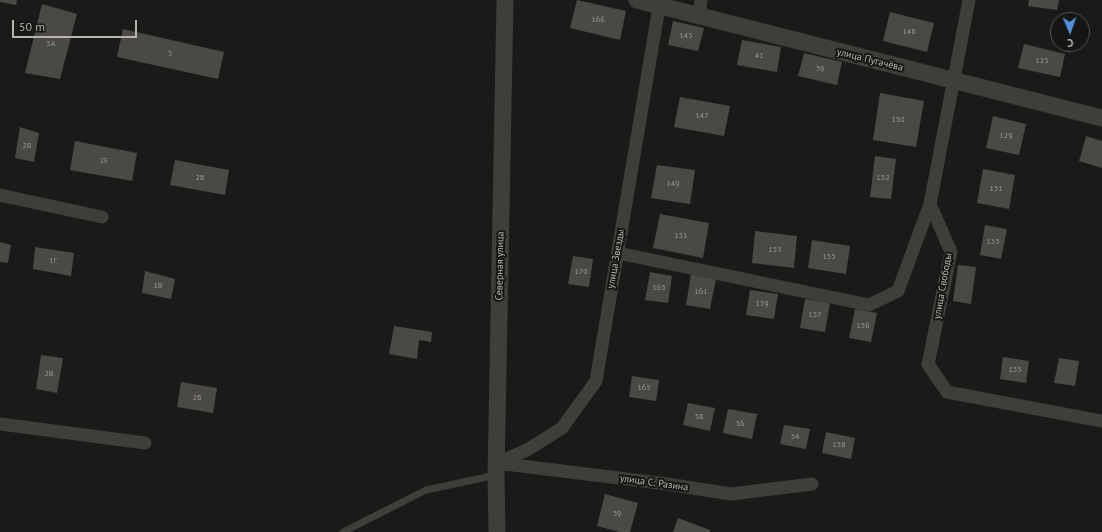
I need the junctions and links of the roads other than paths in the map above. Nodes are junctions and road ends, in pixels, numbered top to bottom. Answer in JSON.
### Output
{"nodes":[{"id":1,"x":505,"y":0,"type":"edge"},
{"id":2,"x":637,"y":0,"type":"edge"},
{"id":3,"x":969,"y":0,"type":"edge"},
{"id":4,"x":659,"y":7,"type":"junction"},
{"id":5,"x":700,"y":8,"type":"edge"},
{"id":6,"x":953,"y":81,"type":"junction"},
{"id":7,"x":1102,"y":118,"type":"edge"},
{"id":8,"x":0,"y":195,"type":"edge"},
{"id":9,"x":930,"y":204,"type":"junction"},
{"id":10,"x":102,"y":217,"type":"dead end"},
{"id":11,"x":618,"y":253,"type":"junction"},
{"id":12,"x":1102,"y":421,"type":"edge"},
{"id":13,"x":0,"y":424,"type":"edge"},
{"id":14,"x":145,"y":443,"type":"dead end"},
{"id":15,"x":496,"y":469,"type":"junction"},
{"id":16,"x":812,"y":484,"type":"dead end"},
{"id":17,"x":342,"y":532,"type":"edge"},
{"id":18,"x":497,"y":532,"type":"edge"}],
"edges":[{"from":1,"to":15,"type":"street","name":"Северная улица"},
{"from":2,"to":4,"type":"street","name":"улица Пугачёва"},
{"from":3,"to":6,"type":"street"},
{"from":4,"to":5,"type":"street","name":"улица Пугачёва"},
{"from":4,"to":11,"type":"street","name":"улица Звезды"},
{"from":5,"to":6,"type":"street","name":"улица Пугачёва"},
{"from":6,"to":7,"type":"street","name":"улица Пугачёва"},
{"from":6,"to":9,"type":"street"},
{"from":8,"to":10,"type":"street"},
{"from":9,"to":11,"type":"street"},
{"from":9,"to":12,"type":"street","name":"улица Свободы"},
{"from":11,"to":15,"type":"street","name":"улица Звезды"},
{"from":13,"to":14,"type":"street"},
{"from":15,"to":16,"type":"street","name":"улица С. Разина"},
{"from":15,"to":17,"type":"lane"},
{"from":15,"to":18,"type":"street","name":"Северная улица"}]}
